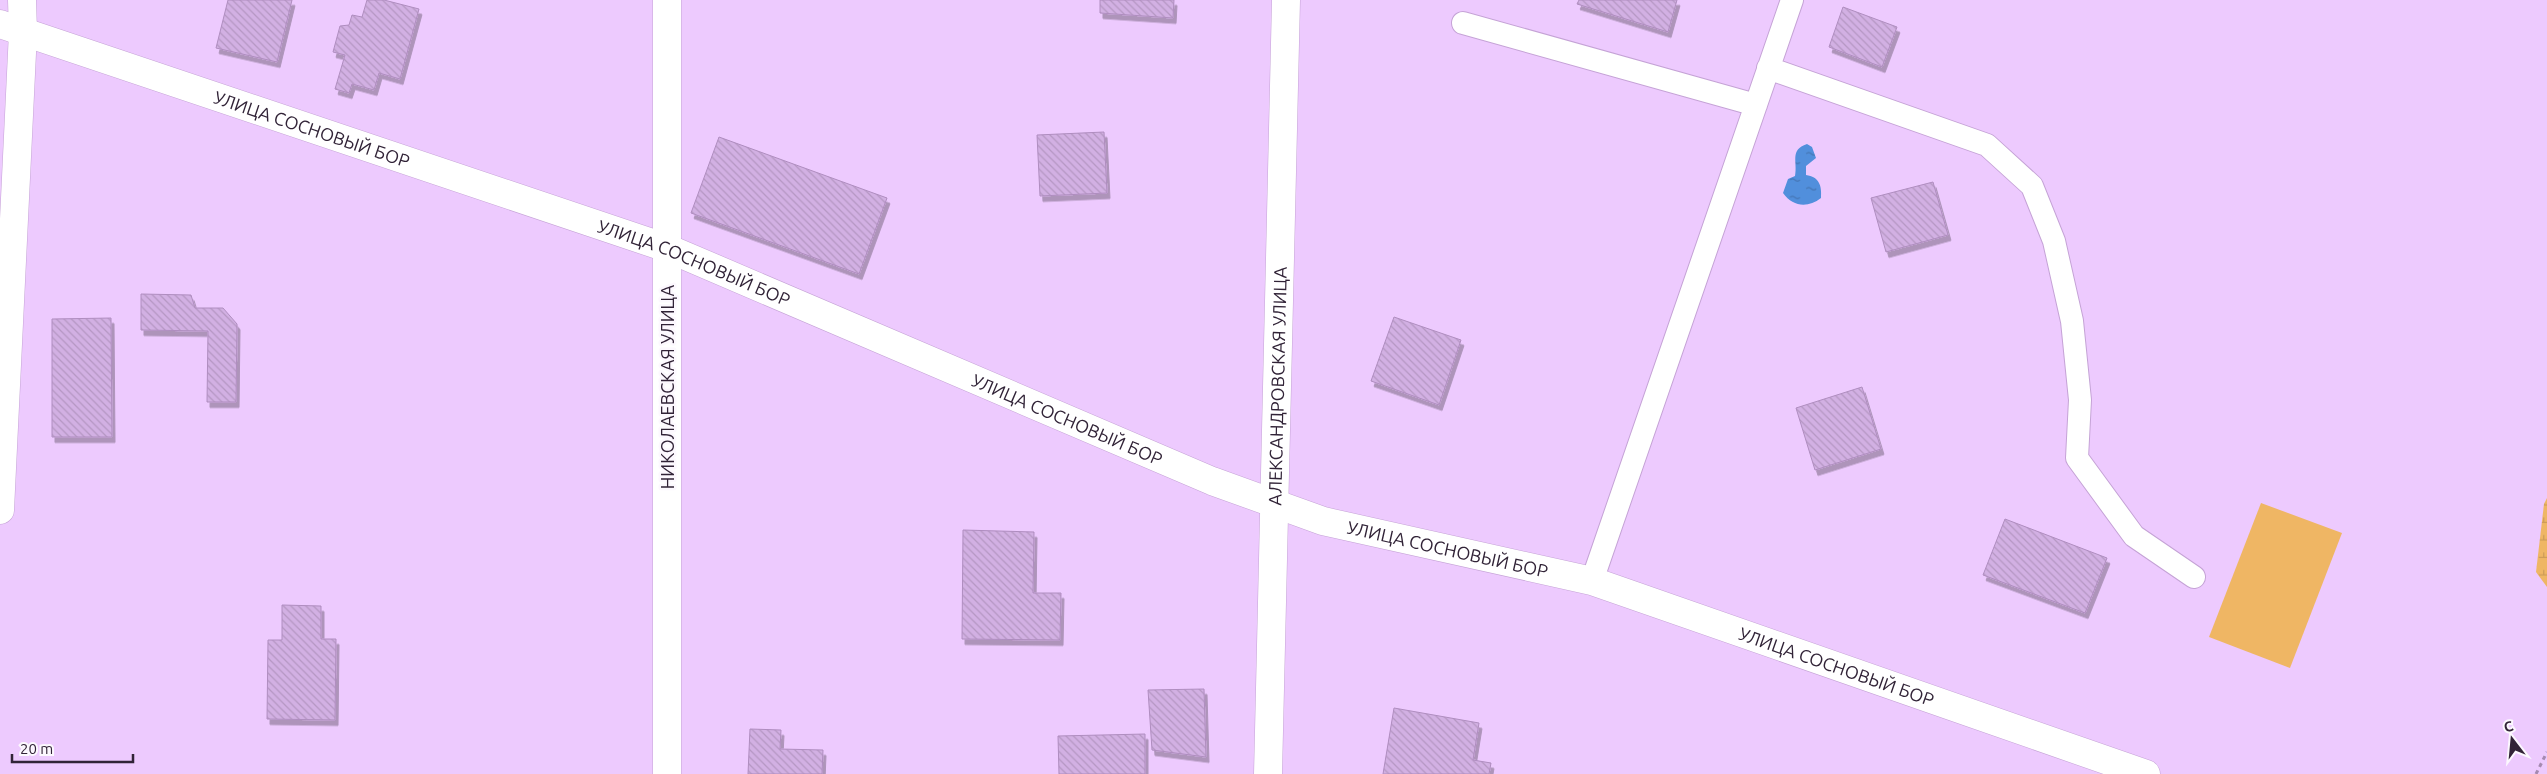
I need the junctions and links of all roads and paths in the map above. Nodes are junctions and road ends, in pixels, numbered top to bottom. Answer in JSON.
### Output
{"nodes":[{"id":1,"x":22,"y":0,"type":"edge"},
{"id":2,"x":667,"y":0,"type":"edge"},
{"id":3,"x":1286,"y":0,"type":"edge"},
{"id":4,"x":1792,"y":0,"type":"edge"},
{"id":5,"x":1463,"y":23,"type":"dead end"},
{"id":6,"x":11,"y":28,"type":"edge"},
{"id":7,"x":1768,"y":68,"type":"junction"},
{"id":8,"x":1756,"y":105,"type":"junction"},
{"id":9,"x":667,"y":248,"type":"junction"},
{"id":10,"x":1273,"y":504,"type":"junction"},
{"id":11,"x":0,"y":510,"type":"edge"},
{"id":12,"x":2194,"y":577,"type":"dead end"},
{"id":13,"x":1592,"y":581,"type":"junction"},
{"id":14,"x":2547,"y":752,"type":"edge"},
{"id":15,"x":2118,"y":769,"type":"edge"},
{"id":16,"x":667,"y":774,"type":"edge"},
{"id":17,"x":1268,"y":774,"type":"edge"},
{"id":18,"x":2146,"y":774,"type":"edge"},
{"id":19,"x":2536,"y":774,"type":"edge"}],
"edges":[{"from":1,"to":6,"type":"street"},
{"from":2,"to":9,"type":"street","name":"НИКОЛАЕВСКАЯ УЛИЦА"},
{"from":3,"to":10,"type":"street","name":"АЛЕКСАНДРОВСКАЯ УЛИЦА"},
{"from":4,"to":7,"type":"lane"},
{"from":5,"to":8,"type":"lane"},
{"from":6,"to":9,"type":"street","name":"УЛИЦА СОСНОВЫЙ БОР"},
{"from":6,"to":11,"type":"street"},
{"from":7,"to":8,"type":"lane"},
{"from":7,"to":12,"type":"lane"},
{"from":8,"to":13,"type":"lane"},
{"from":9,"to":10,"type":"street","name":"УЛИЦА СОСНОВЫЙ БОР"},
{"from":9,"to":16,"type":"street","name":"НИКОЛАЕВСКАЯ УЛИЦА"},
{"from":10,"to":13,"type":"street","name":"УЛИЦА СОСНОВЫЙ БОР"},
{"from":10,"to":17,"type":"street","name":"АЛЕКСАНДРОВСКАЯ УЛИЦА"},
{"from":13,"to":15,"type":"street","name":"УЛИЦА СОСНОВЫЙ БОР"},
{"from":14,"to":19,"type":"path"},
{"from":15,"to":18,"type":"street","name":"УЛИЦА СОСНОВЫЙ БОР"}]}
